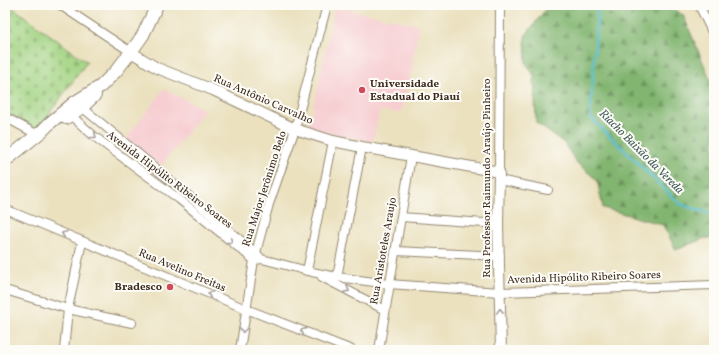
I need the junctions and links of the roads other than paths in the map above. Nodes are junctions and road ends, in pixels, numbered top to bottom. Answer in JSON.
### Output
{"nodes":[{"id":1,"x":60,"y":5,"type":"edge"},
{"id":2,"x":157,"y":5,"type":"edge"},
{"id":3,"x":327,"y":5,"type":"edge"},
{"id":4,"x":500,"y":5,"type":"edge"},
{"id":5,"x":699,"y":5,"type":"edge"},
{"id":6,"x":714,"y":36,"type":"edge"},
{"id":7,"x":131,"y":52,"type":"junction"},
{"id":8,"x":78,"y":105,"type":"junction"},
{"id":9,"x":67,"y":113,"type":"junction"},
{"id":10,"x":5,"y":116,"type":"edge"},
{"id":11,"x":295,"y":129,"type":"junction"},
{"id":12,"x":40,"y":133,"type":"junction"},
{"id":13,"x":334,"y":141,"type":"junction"},
{"id":14,"x":362,"y":147,"type":"junction"},
{"id":15,"x":411,"y":156,"type":"junction"},
{"id":16,"x":5,"y":161,"type":"edge"},
{"id":17,"x":499,"y":176,"type":"junction"},
{"id":18,"x":170,"y":180,"type":"junction"},
{"id":19,"x":163,"y":187,"type":"junction"},
{"id":20,"x":548,"y":190,"type":"dead end"},
{"id":21,"x":5,"y":209,"type":"edge"},
{"id":22,"x":401,"y":217,"type":"junction"},
{"id":23,"x":498,"y":224,"type":"junction"},
{"id":24,"x":82,"y":242,"type":"junction"},
{"id":25,"x":396,"y":251,"type":"junction"},
{"id":26,"x":500,"y":256,"type":"junction"},
{"id":27,"x":257,"y":257,"type":"junction"},
{"id":28,"x":310,"y":272,"type":"junction"},
{"id":29,"x":337,"y":277,"type":"junction"},
{"id":30,"x":389,"y":284,"type":"junction"},
{"id":31,"x":714,"y":285,"type":"edge"},
{"id":32,"x":5,"y":290,"type":"edge"},
{"id":33,"x":500,"y":292,"type":"junction"},
{"id":34,"x":68,"y":309,"type":"junction"},
{"id":35,"x":246,"y":309,"type":"junction"},
{"id":36,"x":385,"y":310,"type":"junction"},
{"id":37,"x":132,"y":323,"type":"dead end"},
{"id":38,"x":64,"y":350,"type":"edge"},
{"id":39,"x":240,"y":350,"type":"edge"},
{"id":40,"x":352,"y":350,"type":"edge"},
{"id":41,"x":379,"y":350,"type":"edge"},
{"id":42,"x":501,"y":350,"type":"edge"}],
"edges":[{"from":1,"to":7,"type":"street","name":"Rua Antônio Carvalho"},
{"from":2,"to":7,"type":"main road"},
{"from":3,"to":11,"type":"street","name":"Rua Major Jerônimo Belo"},
{"from":4,"to":17,"type":"street","name":"Rua Professor Raimundo Araújo Pinheiro"},
{"from":5,"to":6,"type":"street"},
{"from":7,"to":8,"type":"main road"},
{"from":7,"to":11,"type":"street","name":"Rua Antônio Carvalho"},
{"from":8,"to":9,"type":"main road"},
{"from":8,"to":18,"type":"street","name":"Avenida Hipólito Ribeiro Soares"},
{"from":9,"to":12,"type":"main road"},
{"from":9,"to":19,"type":"street","name":"Avenida Hipólito Ribeiro Soares","one_way":true},
{"from":10,"to":12,"type":"street"},
{"from":11,"to":13,"type":"street","name":"Rua Antônio Carvalho"},
{"from":11,"to":27,"type":"street","name":"Rua Major Jerônimo Belo"},
{"from":12,"to":16,"type":"main road"},
{"from":13,"to":14,"type":"street","name":"Rua Antônio Carvalho"},
{"from":13,"to":28,"type":"street"},
{"from":14,"to":15,"type":"street","name":"Rua Antônio Carvalho"},
{"from":14,"to":29,"type":"street"},
{"from":15,"to":17,"type":"street","name":"Rua Antônio Carvalho"},
{"from":15,"to":22,"type":"street","name":"Rua Aristoteles Araujo"},
{"from":17,"to":20,"type":"street","name":"Rua Antônio Carvalho"},
{"from":17,"to":23,"type":"street","name":"Rua Professor Raimundo Araújo Pinheiro"},
{"from":18,"to":19,"type":"street"},
{"from":18,"to":27,"type":"street","name":"Avenida Hipólito Ribeiro Soares"},
{"from":19,"to":27,"type":"street","name":"Avenida Hipólito Ribeiro Soares","one_way":true},
{"from":24,"to":21,"type":"street","name":"Rua Avelino Freitas","one_way":true},
{"from":22,"to":23,"type":"street"},
{"from":22,"to":25,"type":"street","name":"Rua Aristoteles Araujo"},
{"from":23,"to":26,"type":"street","name":"Rua Professor Raimundo Araújo Pinheiro"},
{"from":24,"to":34,"type":"street"},
{"from":35,"to":24,"type":"street","name":"Rua Avelino Freitas","one_way":true},
{"from":25,"to":26,"type":"street"},
{"from":25,"to":30,"type":"street","name":"Rua Aristoteles Araujo"},
{"from":26,"to":33,"type":"street","name":"Rua Professor Raimundo Araújo Pinheiro"},
{"from":27,"to":28,"type":"street","name":"Avenida Hipólito Ribeiro Soares"},
{"from":27,"to":35,"type":"street","name":"Rua Major Jerônimo Belo"},
{"from":28,"to":29,"type":"street","name":"Avenida Hipólito Ribeiro Soares"},
{"from":28,"to":36,"type":"street","name":"Avenida Hipólito Ribeiro Soares","one_way":true},
{"from":29,"to":30,"type":"street","name":"Avenida Hipólito Ribeiro Soares"},
{"from":30,"to":33,"type":"street","name":"Avenida Hipólito Ribeiro Soares"},
{"from":30,"to":36,"type":"street","name":"Rua Aristoteles Araujo"},
{"from":31,"to":33,"type":"street","name":"Avenida Hipólito Ribeiro Soares"},
{"from":32,"to":34,"type":"street"},
{"from":42,"to":33,"type":"street","name":"Rua Professor Raimundo Araújo Pinheiro","one_way":true},
{"from":34,"to":37,"type":"street"},
{"from":34,"to":38,"type":"street"},
{"from":35,"to":39,"type":"street","name":"Rua Major Jerônimo Belo","one_way":true},
{"from":40,"to":35,"type":"street","name":"Rua Avelino Freitas","one_way":true},
{"from":36,"to":41,"type":"street","name":"Rua Aristoteles Araujo"}]}
